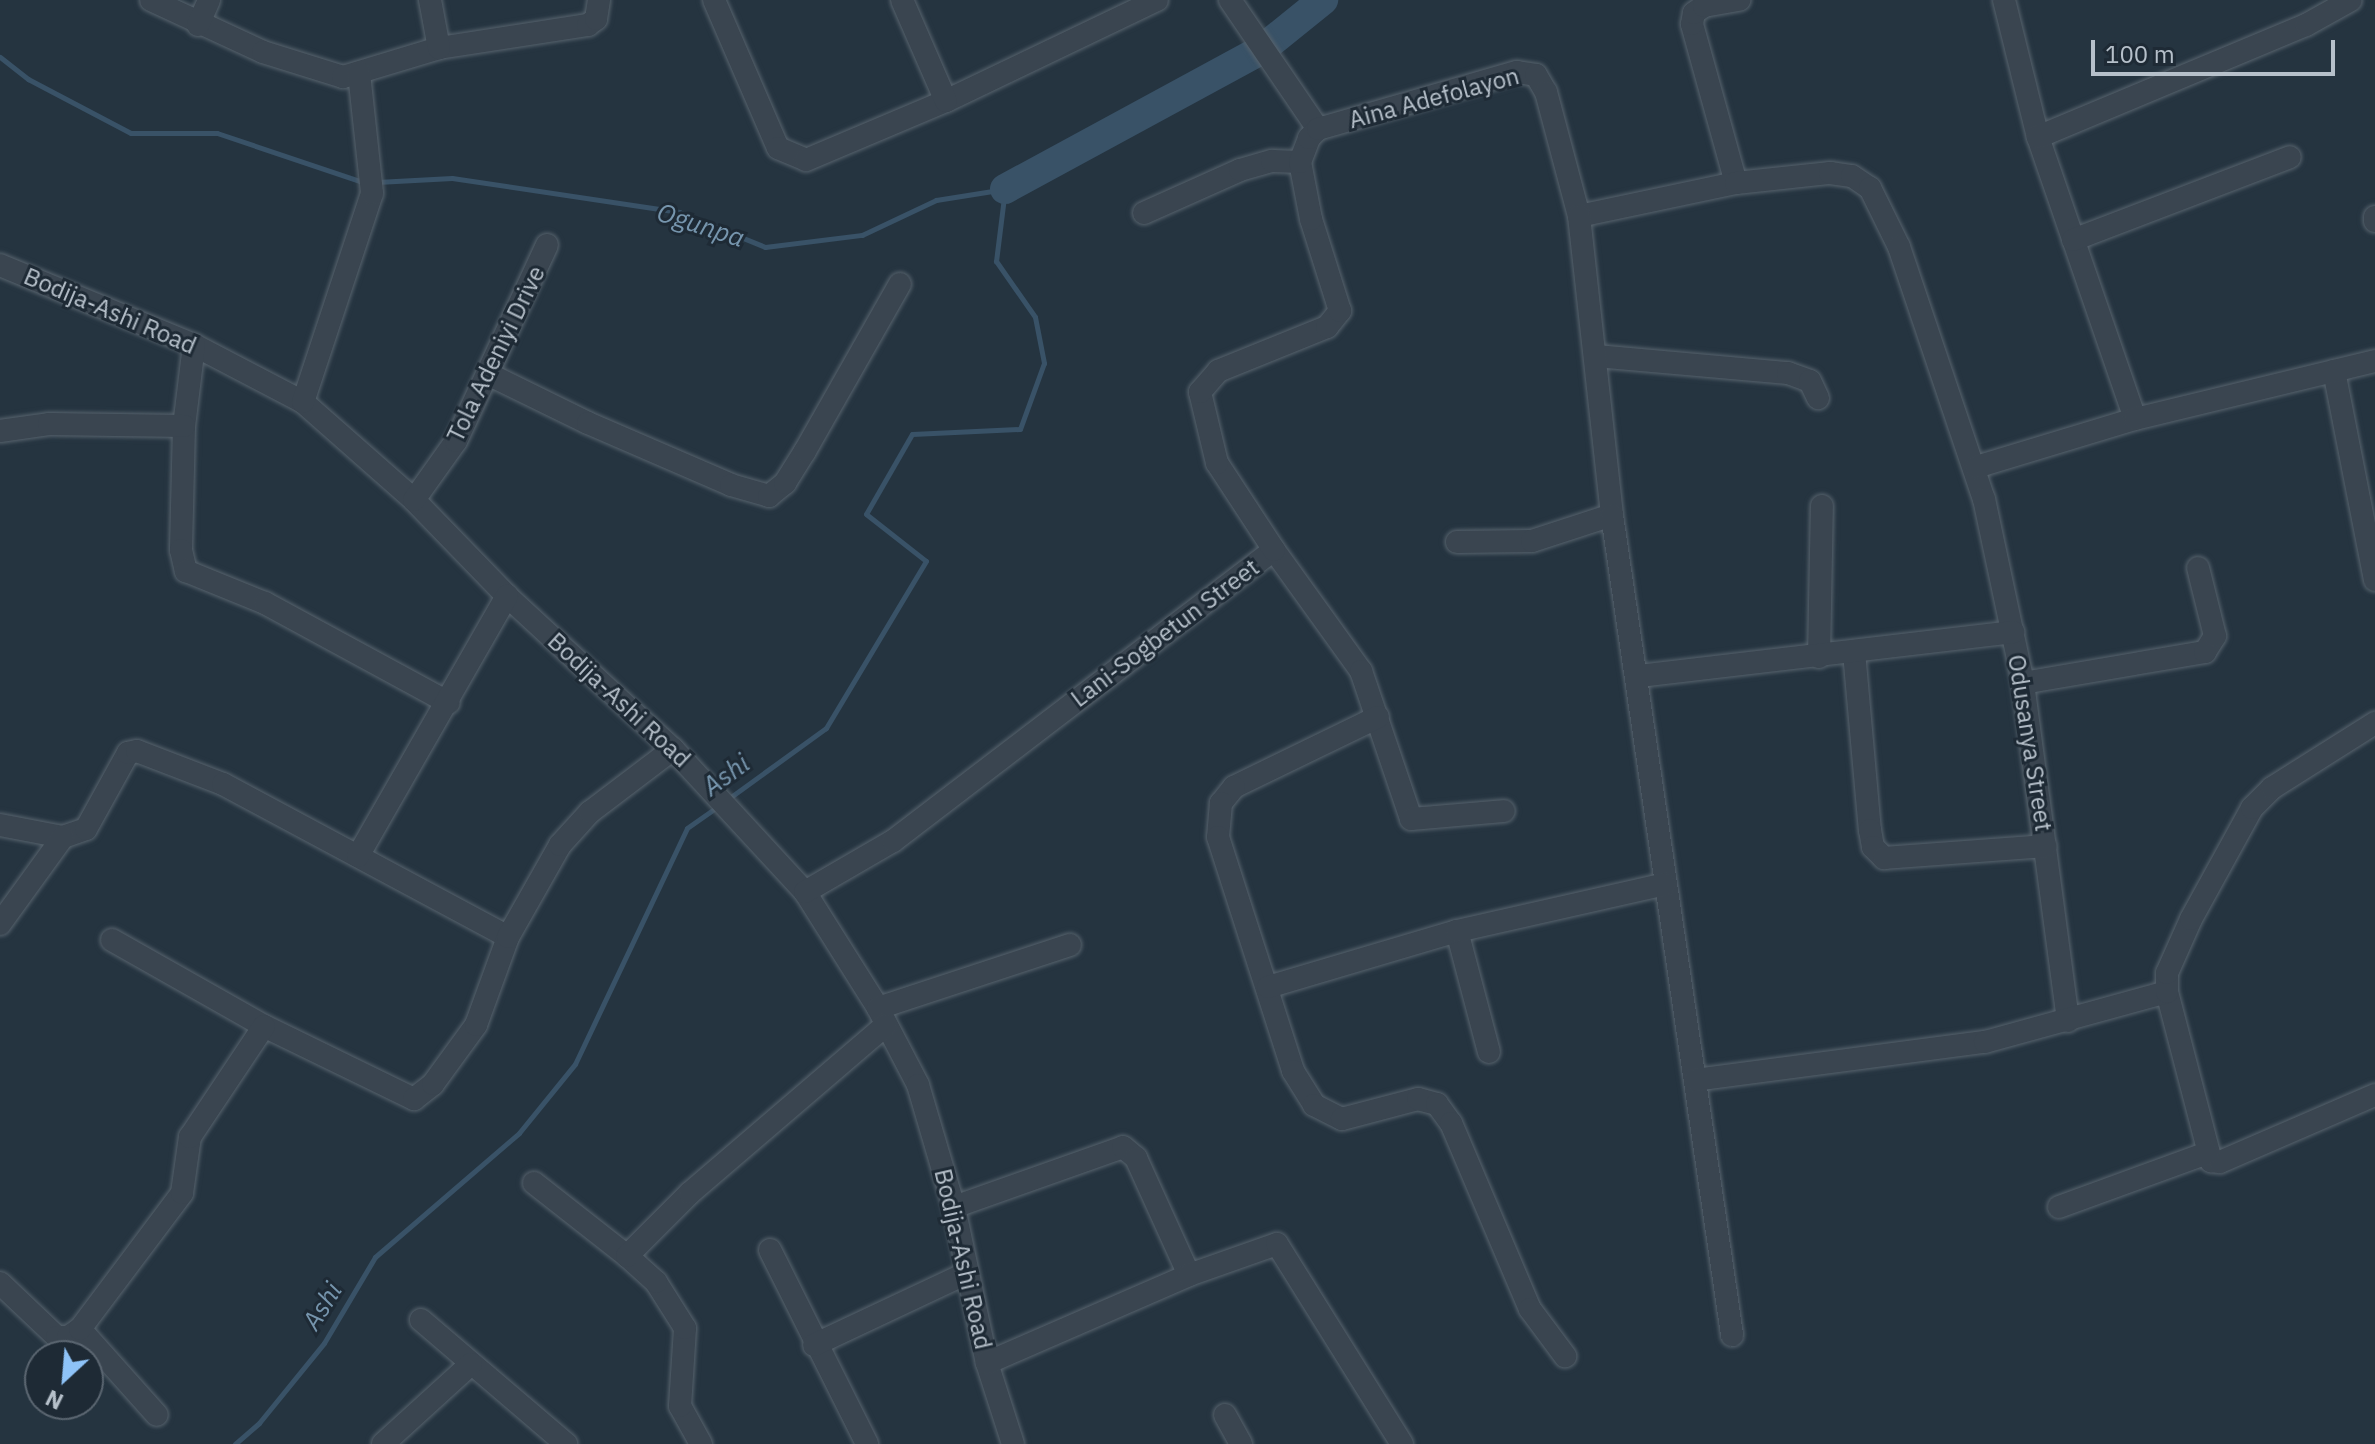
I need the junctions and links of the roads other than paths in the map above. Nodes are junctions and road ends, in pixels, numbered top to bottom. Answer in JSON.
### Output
{"nodes":[{"id":1,"x":151,"y":0,"type":"edge"},
{"id":2,"x":209,"y":0,"type":"edge"},
{"id":3,"x":430,"y":0,"type":"edge"},
{"id":4,"x":599,"y":0,"type":"edge"},
{"id":5,"x":714,"y":0,"type":"edge"},
{"id":6,"x":902,"y":0,"type":"edge"},
{"id":7,"x":1157,"y":0,"type":"edge"},
{"id":8,"x":1230,"y":0,"type":"edge"},
{"id":9,"x":1739,"y":0,"type":"edge"},
{"id":10,"x":2004,"y":0,"type":"edge"},
{"id":11,"x":2351,"y":0,"type":"edge"},
{"id":12,"x":1693,"y":6,"type":"edge"},
{"id":13,"x":198,"y":25,"type":"junction"},
{"id":14,"x":439,"y":48,"type":"junction"},
{"id":15,"x":359,"y":73,"type":"junction"},
{"id":16,"x":946,"y":101,"type":"junction"},
{"id":17,"x":1318,"y":129,"type":"junction"},
{"id":18,"x":2038,"y":137,"type":"junction"},
{"id":19,"x":2290,"y":157,"type":"dead end"},
{"id":20,"x":1300,"y":162,"type":"junction"},
{"id":21,"x":1736,"y":183,"type":"junction"},
{"id":22,"x":1144,"y":213,"type":"dead end"},
{"id":23,"x":1579,"y":216,"type":"junction"},
{"id":24,"x":2073,"y":240,"type":"junction"},
{"id":25,"x":547,"y":245,"type":"dead end"},
{"id":26,"x":0,"y":265,"type":"edge"},
{"id":27,"x":900,"y":284,"type":"dead end"},
{"id":28,"x":194,"y":345,"type":"junction"},
{"id":29,"x":1596,"y":356,"type":"junction"},
{"id":30,"x":2375,"y":361,"type":"edge"},
{"id":31,"x":2334,"y":371,"type":"junction"},
{"id":32,"x":488,"y":374,"type":"junction"},
{"id":33,"x":1818,"y":398,"type":"dead end"},
{"id":34,"x":303,"y":402,"type":"junction"},
{"id":35,"x":2135,"y":419,"type":"junction"},
{"id":36,"x":184,"y":426,"type":"junction"},
{"id":37,"x":0,"y":431,"type":"edge"},
{"id":38,"x":0,"y":447,"type":"edge"},
{"id":39,"x":1976,"y":467,"type":"junction"},
{"id":40,"x":414,"y":500,"type":"junction"},
{"id":41,"x":1822,"y":506,"type":"dead end"},
{"id":42,"x":1612,"y":515,"type":"junction"},
{"id":43,"x":1457,"y":542,"type":"dead end"},
{"id":44,"x":1274,"y":550,"type":"junction"},
{"id":45,"x":2198,"y":568,"type":"dead end"},
{"id":46,"x":2375,"y":580,"type":"edge"},
{"id":47,"x":507,"y":596,"type":"junction"},
{"id":48,"x":2013,"y":632,"type":"junction"},
{"id":49,"x":1854,"y":652,"type":"junction"},
{"id":50,"x":1819,"y":657,"type":"junction"},
{"id":51,"x":1639,"y":676,"type":"junction"},
{"id":52,"x":2023,"y":683,"type":"junction"},
{"id":53,"x":449,"y":703,"type":"junction"},
{"id":54,"x":1378,"y":717,"type":"junction"},
{"id":55,"x":2375,"y":723,"type":"edge"},
{"id":56,"x":673,"y":749,"type":"junction"},
{"id":57,"x":1504,"y":811,"type":"dead end"},
{"id":58,"x":0,"y":825,"type":"edge"},
{"id":59,"x":63,"y":837,"type":"junction"},
{"id":60,"x":2046,"y":846,"type":"junction"},
{"id":61,"x":358,"y":856,"type":"junction"},
{"id":62,"x":1665,"y":884,"type":"junction"},
{"id":63,"x":805,"y":892,"type":"junction"},
{"id":64,"x":0,"y":924,"type":"edge"},
{"id":65,"x":1457,"y":931,"type":"junction"},
{"id":66,"x":508,"y":937,"type":"junction"},
{"id":67,"x":112,"y":940,"type":"dead end"},
{"id":68,"x":1070,"y":945,"type":"dead end"},
{"id":69,"x":1268,"y":987,"type":"junction"},
{"id":70,"x":2167,"y":992,"type":"junction"},
{"id":71,"x":882,"y":1016,"type":"junction"},
{"id":72,"x":2068,"y":1021,"type":"junction"},
{"id":73,"x":264,"y":1026,"type":"junction"},
{"id":74,"x":1489,"y":1052,"type":"dead end"},
{"id":75,"x":1695,"y":1080,"type":"junction"},
{"id":76,"x":2375,"y":1095,"type":"edge"},
{"id":77,"x":2207,"y":1153,"type":"junction"},
{"id":78,"x":534,"y":1183,"type":"dead end"},
{"id":79,"x":954,"y":1207,"type":"junction"},
{"id":80,"x":2059,"y":1207,"type":"dead end"},
{"id":81,"x":770,"y":1250,"type":"dead end"},
{"id":82,"x":627,"y":1256,"type":"junction"},
{"id":83,"x":965,"y":1274,"type":"junction"},
{"id":84,"x":1189,"y":1275,"type":"junction"},
{"id":85,"x":0,"y":1283,"type":"edge"},
{"id":86,"x":421,"y":1320,"type":"dead end"},
{"id":87,"x":80,"y":1329,"type":"junction"},
{"id":88,"x":1732,"y":1335,"type":"dead end"},
{"id":89,"x":814,"y":1345,"type":"junction"},
{"id":90,"x":1565,"y":1356,"type":"dead end"},
{"id":91,"x":987,"y":1363,"type":"junction"},
{"id":92,"x":471,"y":1364,"type":"junction"},
{"id":93,"x":157,"y":1415,"type":"dead end"},
{"id":94,"x":1225,"y":1415,"type":"dead end"},
{"id":95,"x":692,"y":1440,"type":"edge"},
{"id":96,"x":383,"y":1444,"type":"edge"},
{"id":97,"x":566,"y":1444,"type":"edge"},
{"id":98,"x":867,"y":1444,"type":"edge"},
{"id":99,"x":1013,"y":1444,"type":"edge"},
{"id":100,"x":1241,"y":1444,"type":"edge"},
{"id":101,"x":1402,"y":1444,"type":"edge"}],
"edges":[{"from":1,"to":13,"type":"street"},
{"from":2,"to":13,"type":"street"},
{"from":3,"to":14,"type":"street"},
{"from":4,"to":14,"type":"street"},
{"from":5,"to":16,"type":"street"},
{"from":6,"to":16,"type":"street"},
{"from":7,"to":16,"type":"street"},
{"from":8,"to":17,"type":"street"},
{"from":9,"to":12,"type":"street"},
{"from":10,"to":18,"type":"street"},
{"from":11,"to":18,"type":"street"},
{"from":12,"to":21,"type":"street"},
{"from":13,"to":15,"type":"street"},
{"from":14,"to":15,"type":"street"},
{"from":15,"to":34,"type":"street"},
{"from":17,"to":20,"type":"street","name":"Aina Adefolayon"},
{"from":17,"to":23,"type":"street","name":"Aina Adefolayon"},
{"from":18,"to":24,"type":"street"},
{"from":19,"to":24,"type":"street"},
{"from":20,"to":22,"type":"street"},
{"from":20,"to":44,"type":"street","name":"Lani-Sogbetun Street"},
{"from":21,"to":23,"type":"street","name":"Odusanya Street"},
{"from":21,"to":39,"type":"street","name":"Odusanya Street"},
{"from":23,"to":29,"type":"street"},
{"from":24,"to":35,"type":"street"},
{"from":25,"to":32,"type":"street","name":"Tola Adeniyi Drive"},
{"from":26,"to":28,"type":"street","name":"Bodija-Ashi Road"},
{"from":27,"to":32,"type":"street"},
{"from":28,"to":34,"type":"street","name":"Bodija-Ashi Road"},
{"from":28,"to":36,"type":"street"},
{"from":29,"to":33,"type":"street"},
{"from":29,"to":42,"type":"street"},
{"from":30,"to":31,"type":"street"},
{"from":31,"to":35,"type":"street"},
{"from":31,"to":46,"type":"street"},
{"from":32,"to":40,"type":"street","name":"Tola Adeniyi Drive"},
{"from":34,"to":40,"type":"street","name":"Bodija-Ashi Road"},
{"from":35,"to":39,"type":"street"},
{"from":36,"to":37,"type":"street"},
{"from":36,"to":53,"type":"street"},
{"from":37,"to":38,"type":"street"},
{"from":39,"to":48,"type":"street","name":"Odusanya Street"},
{"from":40,"to":47,"type":"street","name":"Bodija-Ashi Road"},
{"from":41,"to":50,"type":"street"},
{"from":42,"to":43,"type":"street"},
{"from":42,"to":51,"type":"street"},
{"from":44,"to":54,"type":"street"},
{"from":44,"to":63,"type":"street","name":"Lani-Sogbetun Street"},
{"from":45,"to":52,"type":"street"},
{"from":47,"to":53,"type":"street"},
{"from":47,"to":56,"type":"street","name":"Bodija-Ashi Road"},
{"from":48,"to":49,"type":"street"},
{"from":48,"to":52,"type":"street","name":"Odusanya Street"},
{"from":49,"to":50,"type":"street"},
{"from":49,"to":60,"type":"street"},
{"from":50,"to":51,"type":"street"},
{"from":51,"to":62,"type":"street"},
{"from":52,"to":60,"type":"street","name":"Odusanya Street"},
{"from":53,"to":61,"type":"street"},
{"from":54,"to":57,"type":"street"},
{"from":54,"to":69,"type":"street"},
{"from":55,"to":70,"type":"street"},
{"from":56,"to":63,"type":"street","name":"Bodija-Ashi Road"},
{"from":56,"to":66,"type":"street"},
{"from":58,"to":59,"type":"street"},
{"from":59,"to":61,"type":"street"},
{"from":59,"to":64,"type":"street"},
{"from":60,"to":72,"type":"street","name":"Odusanya Street"},
{"from":61,"to":66,"type":"street"},
{"from":62,"to":65,"type":"street"},
{"from":62,"to":75,"type":"street"},
{"from":63,"to":71,"type":"street","name":"Bodija-Ashi Road"},
{"from":65,"to":69,"type":"street"},
{"from":65,"to":74,"type":"street"},
{"from":66,"to":73,"type":"street"},
{"from":67,"to":73,"type":"street"},
{"from":68,"to":71,"type":"street"},
{"from":69,"to":90,"type":"street"},
{"from":70,"to":72,"type":"street"},
{"from":70,"to":77,"type":"street"},
{"from":71,"to":79,"type":"street","name":"Bodija-Ashi Road"},
{"from":71,"to":82,"type":"street"},
{"from":72,"to":75,"type":"street"},
{"from":73,"to":87,"type":"street"},
{"from":75,"to":88,"type":"street"},
{"from":76,"to":77,"type":"street"},
{"from":77,"to":80,"type":"street"},
{"from":78,"to":82,"type":"street"},
{"from":79,"to":83,"type":"street","name":"Bodija-Ashi Road"},
{"from":79,"to":84,"type":"street"},
{"from":81,"to":89,"type":"street"},
{"from":82,"to":95,"type":"street"},
{"from":83,"to":89,"type":"street"},
{"from":83,"to":91,"type":"street","name":"Bodija-Ashi Road"},
{"from":84,"to":91,"type":"street"},
{"from":84,"to":101,"type":"street"},
{"from":85,"to":87,"type":"street"},
{"from":86,"to":92,"type":"street"},
{"from":87,"to":93,"type":"street"},
{"from":89,"to":98,"type":"street"},
{"from":91,"to":99,"type":"street","name":"Bodija-Ashi Road"},
{"from":92,"to":96,"type":"street"},
{"from":92,"to":97,"type":"street"},
{"from":94,"to":100,"type":"street"}]}
